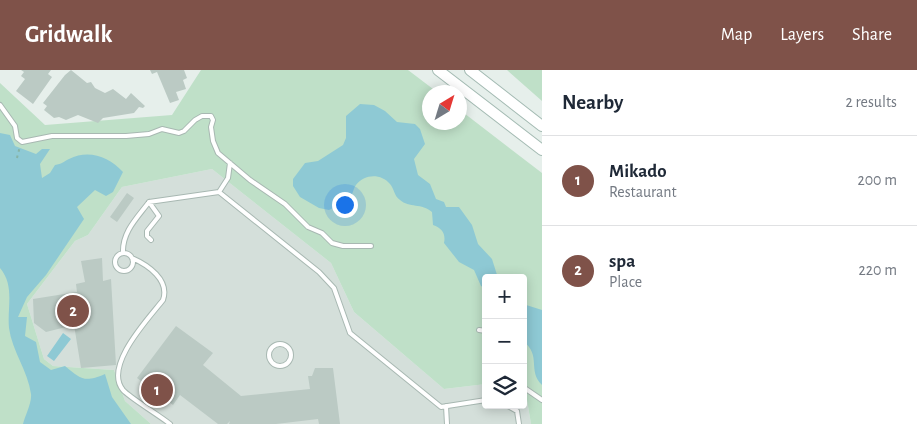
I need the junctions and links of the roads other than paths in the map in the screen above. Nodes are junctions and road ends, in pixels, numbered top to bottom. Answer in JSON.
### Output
{"nodes":[{"id":1,"x":438,"y":70,"type":"edge"},
{"id":2,"x":470,"y":70,"type":"edge"},
{"id":3,"x":0,"y":105,"type":"edge"},
{"id":4,"x":542,"y":126,"type":"edge"},
{"id":5,"x":542,"y":150,"type":"edge"},
{"id":6,"x":230,"y":163,"type":"junction"},
{"id":7,"x":219,"y":192,"type":"junction"},
{"id":8,"x":149,"y":202,"type":"junction"},
{"id":9,"x":151,"y":240,"type":"dead end"},
{"id":10,"x":371,"y":246,"type":"dead end"},
{"id":11,"x":122,"y":253,"type":"junction"},
{"id":12,"x":132,"y":258,"type":"junction"},
{"id":13,"x":479,"y":330,"type":"dead end"},
{"id":14,"x":482,"y":330,"type":"edge"},
{"id":15,"x":289,"y":362,"type":"joint"},
{"id":16,"x":527,"y":390,"type":"edge"},
{"id":17,"x":542,"y":400,"type":"edge"},
{"id":18,"x":482,"y":401,"type":"edge"},
{"id":19,"x":446,"y":406,"type":"junction"},
{"id":20,"x":513,"y":409,"type":"edge"},
{"id":21,"x":170,"y":424,"type":"edge"},
{"id":22,"x":448,"y":424,"type":"edge"},
{"id":23,"x":520,"y":424,"type":"edge"}],
"edges":[{"from":1,"to":5,"type":"main road"},
{"from":2,"to":4,"type":"main road"},
{"from":3,"to":6,"type":"lane"},
{"from":6,"to":7,"type":"lane"},
{"from":6,"to":10,"type":"lane"},
{"from":7,"to":8,"type":"lane"},
{"from":7,"to":19,"type":"lane"},
{"from":8,"to":9,"type":"lane"},
{"from":8,"to":11,"type":"lane"},
{"from":11,"to":12,"type":"lane"},
{"from":11,"to":12,"type":"lane"},
{"from":12,"to":21,"type":"lane"},
{"from":13,"to":14,"type":"lane"},
{"from":15,"to":15,"type":"lane"},
{"from":16,"to":17,"type":"lane"},
{"from":18,"to":19,"type":"lane"},
{"from":19,"to":22,"type":"lane"},
{"from":20,"to":23,"type":"lane"}]}
